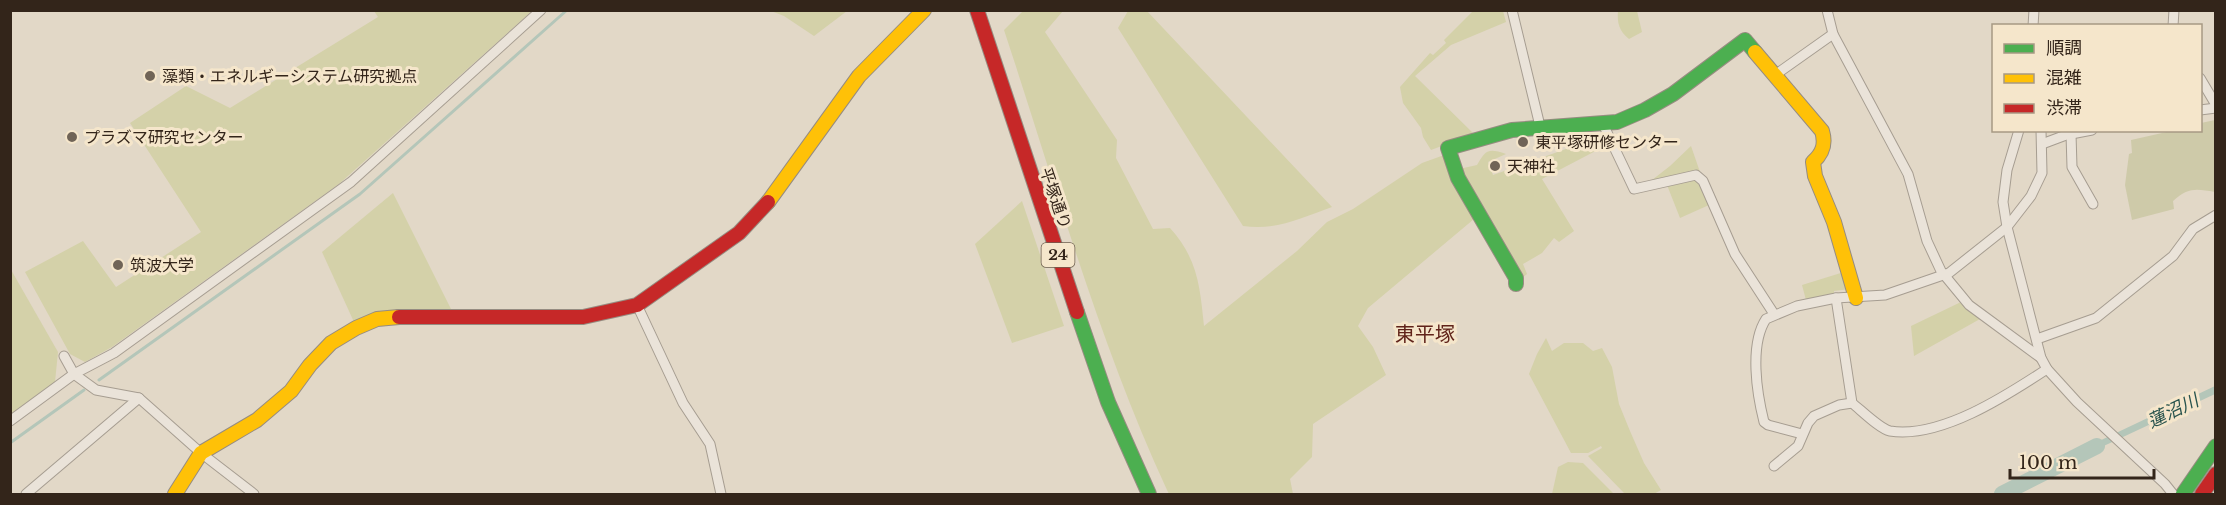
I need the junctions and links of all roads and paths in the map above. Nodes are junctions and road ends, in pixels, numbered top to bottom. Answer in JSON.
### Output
{"nodes":[{"id":1,"x":541,"y":10,"type":"edge"},
{"id":2,"x":924,"y":10,"type":"edge"},
{"id":3,"x":977,"y":10,"type":"edge"},
{"id":4,"x":1512,"y":10,"type":"edge"},
{"id":5,"x":1827,"y":10,"type":"edge"},
{"id":6,"x":1833,"y":34,"type":"junction"},
{"id":7,"x":1775,"y":75,"type":"junction"},
{"id":8,"x":2202,"y":82,"type":"edge"},
{"id":9,"x":2216,"y":106,"type":"edge"},
{"id":10,"x":1603,"y":124,"type":"junction"},
{"id":11,"x":1540,"y":126,"type":"junction"},
{"id":12,"x":2018,"y":132,"type":"edge"},
{"id":13,"x":2041,"y":132,"type":"edge"},
{"id":14,"x":2082,"y":132,"type":"edge"},
{"id":15,"x":2071,"y":134,"type":"junction"},
{"id":16,"x":2042,"y":144,"type":"junction"},
{"id":17,"x":2093,"y":204,"type":"dead end"},
{"id":18,"x":2216,"y":215,"type":"edge"},
{"id":19,"x":2007,"y":227,"type":"junction"},
{"id":20,"x":1945,"y":275,"type":"junction"},
{"id":21,"x":1516,"y":284,"type":"dead end"},
{"id":22,"x":1836,"y":298,"type":"junction"},
{"id":23,"x":1856,"y":298,"type":"junction"},
{"id":24,"x":637,"y":305,"type":"junction"},
{"id":25,"x":1773,"y":314,"type":"junction"},
{"id":26,"x":2037,"y":339,"type":"junction"},
{"id":27,"x":64,"y":356,"type":"dead end"},
{"id":28,"x":2041,"y":358,"type":"junction"},
{"id":29,"x":2047,"y":369,"type":"junction"},
{"id":30,"x":74,"y":374,"type":"junction"},
{"id":31,"x":139,"y":398,"type":"junction"},
{"id":32,"x":1852,"y":403,"type":"junction"},
{"id":33,"x":10,"y":421,"type":"edge"},
{"id":34,"x":1802,"y":434,"type":"junction"},
{"id":35,"x":2216,"y":446,"type":"edge"},
{"id":36,"x":201,"y":453,"type":"junction"},
{"id":37,"x":1774,"y":466,"type":"dead end"},
{"id":38,"x":2216,"y":474,"type":"edge"},
{"id":39,"x":26,"y":495,"type":"edge"},
{"id":40,"x":175,"y":495,"type":"edge"},
{"id":41,"x":254,"y":495,"type":"edge"},
{"id":42,"x":721,"y":495,"type":"edge"},
{"id":43,"x":1149,"y":495,"type":"edge"},
{"id":44,"x":2173,"y":495,"type":"edge"},
{"id":45,"x":2183,"y":495,"type":"edge"},
{"id":46,"x":2202,"y":495,"type":"edge"}],
"edges":[{"from":1,"to":30,"type":"street"},
{"from":2,"to":24,"type":"main road"},
{"from":3,"to":43,"type":"main road","name":"平塚通り","number":"24"},
{"from":4,"to":11,"type":"street"},
{"from":5,"to":6,"type":"street"},
{"from":6,"to":7,"type":"street"},
{"from":6,"to":20,"type":"street"},
{"from":7,"to":10,"type":"main road"},
{"from":7,"to":23,"type":"main road"},
{"from":8,"to":9,"type":"street"},
{"from":10,"to":11,"type":"main road"},
{"from":10,"to":25,"type":"street"},
{"from":11,"to":21,"type":"main road"},
{"from":12,"to":19,"type":"street"},
{"from":13,"to":16,"type":"street"},
{"from":14,"to":15,"type":"street"},
{"from":15,"to":16,"type":"street"},
{"from":15,"to":17,"type":"street"},
{"from":16,"to":19,"type":"street"},
{"from":18,"to":26,"type":"street"},
{"from":19,"to":20,"type":"street"},
{"from":19,"to":26,"type":"street"},
{"from":20,"to":23,"type":"street"},
{"from":20,"to":28,"type":"street"},
{"from":22,"to":23,"type":"street"},
{"from":22,"to":25,"type":"street"},
{"from":22,"to":32,"type":"street"},
{"from":24,"to":36,"type":"main road"},
{"from":24,"to":42,"type":"street"},
{"from":25,"to":34,"type":"street"},
{"from":26,"to":28,"type":"street"},
{"from":27,"to":30,"type":"street"},
{"from":28,"to":29,"type":"street"},
{"from":29,"to":32,"type":"street"},
{"from":29,"to":44,"type":"street"},
{"from":30,"to":31,"type":"street"},
{"from":30,"to":33,"type":"street"},
{"from":31,"to":36,"type":"street"},
{"from":31,"to":39,"type":"street"},
{"from":32,"to":34,"type":"street"},
{"from":34,"to":37,"type":"street"},
{"from":35,"to":45,"type":"main road"},
{"from":36,"to":40,"type":"main road"},
{"from":36,"to":41,"type":"street"},
{"from":38,"to":46,"type":"main road"}]}
